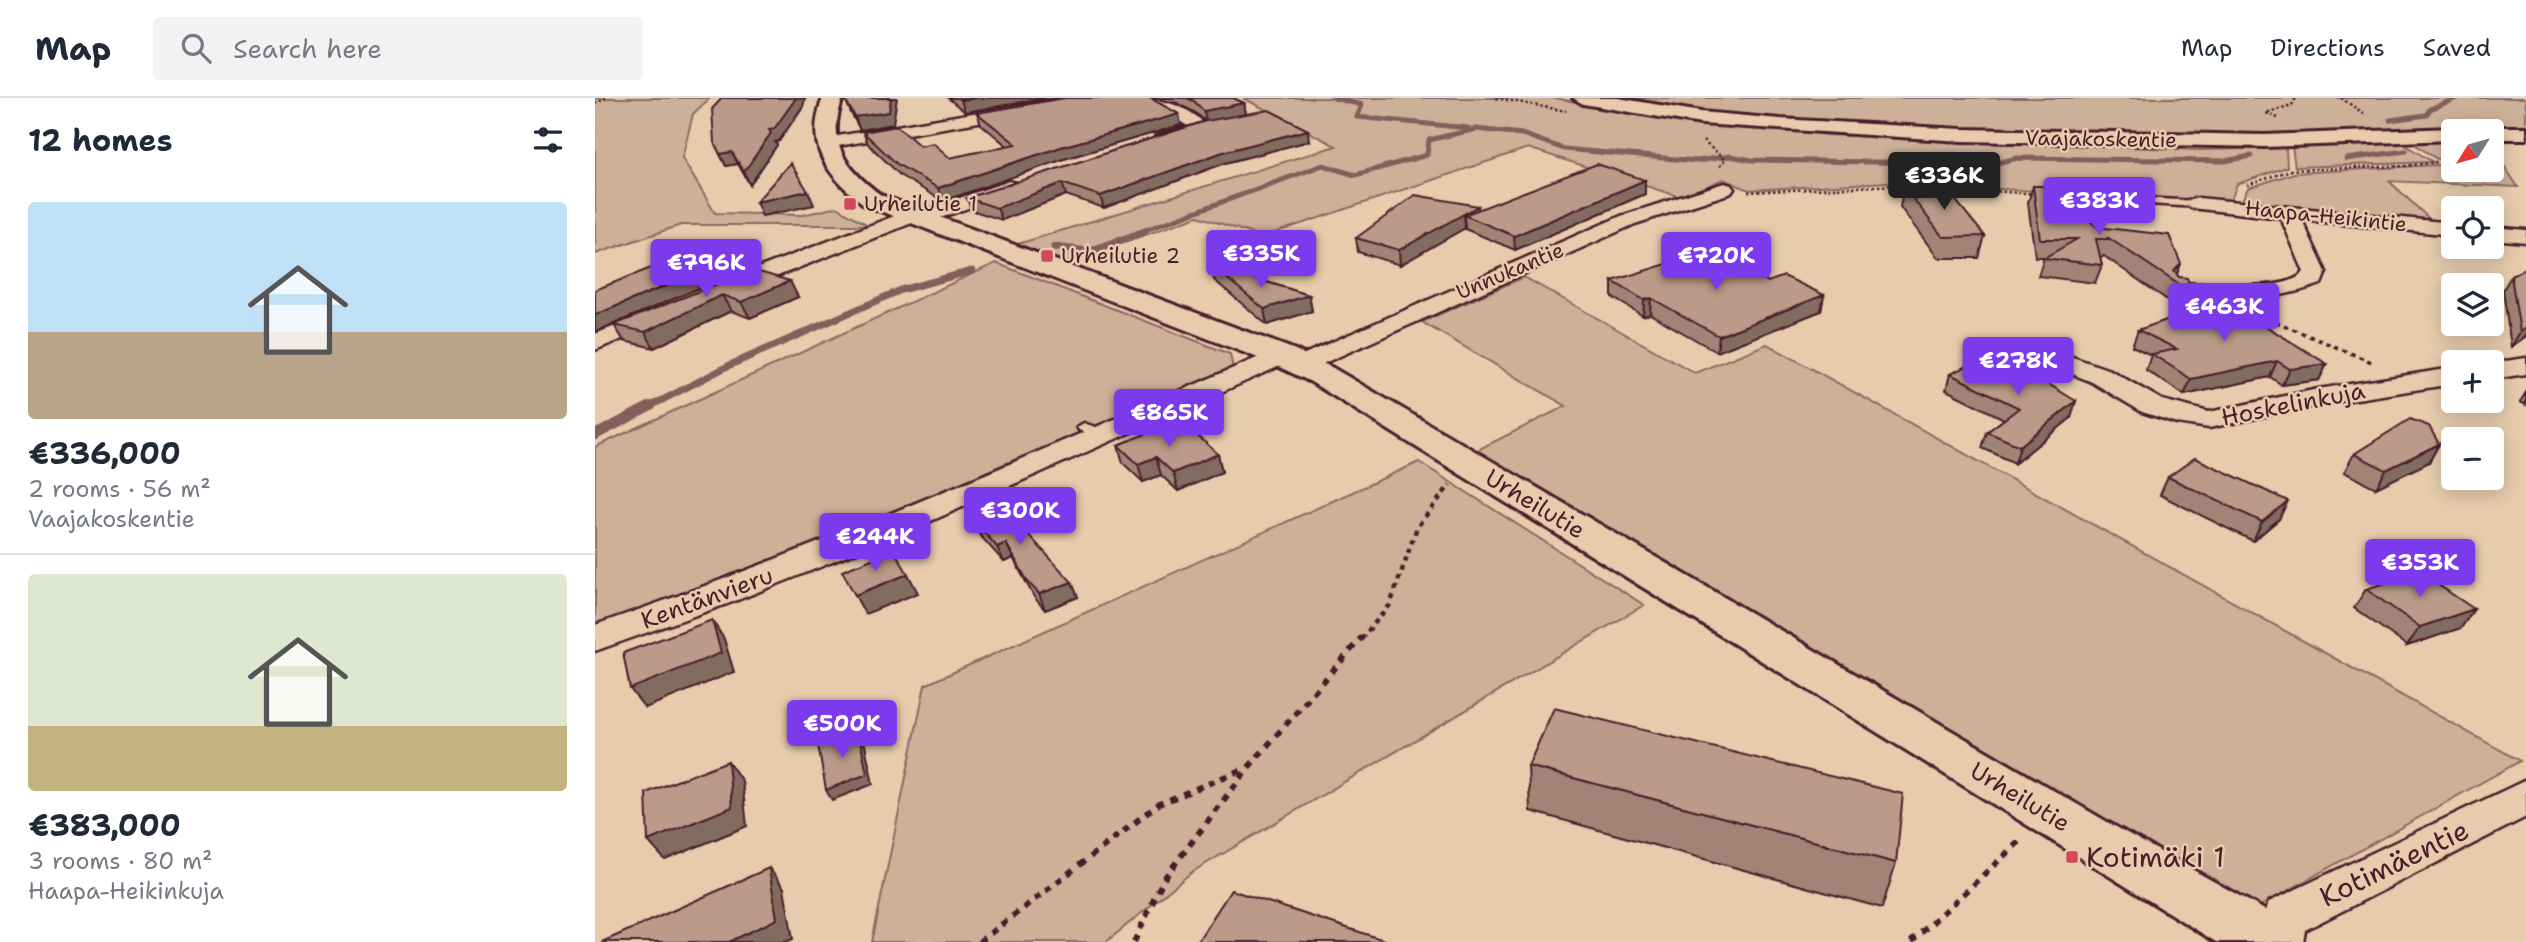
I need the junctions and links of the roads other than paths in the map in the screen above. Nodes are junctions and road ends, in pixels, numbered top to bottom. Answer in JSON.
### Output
{"nodes":[{"id":1,"x":833,"y":98,"type":"edge"},
{"id":2,"x":1090,"y":98,"type":"edge"},
{"id":3,"x":1146,"y":98,"type":"edge"},
{"id":4,"x":1583,"y":98,"type":"edge"},
{"id":5,"x":2504,"y":133,"type":"edge"},
{"id":6,"x":2526,"y":133,"type":"edge"},
{"id":7,"x":2441,"y":134,"type":"edge"},
{"id":8,"x":826,"y":143,"type":"junction"},
{"id":9,"x":1149,"y":143,"type":"edge"},
{"id":10,"x":1032,"y":179,"type":"edge"},
{"id":11,"x":1724,"y":189,"type":"road end"},
{"id":12,"x":2083,"y":198,"type":"road end"},
{"id":13,"x":2198,"y":204,"type":"joint"},
{"id":14,"x":2288,"y":212,"type":"junction"},
{"id":15,"x":915,"y":217,"type":"junction"},
{"id":16,"x":2441,"y":228,"type":"edge"},
{"id":17,"x":2504,"y":234,"type":"edge"},
{"id":18,"x":2526,"y":236,"type":"edge"},
{"id":19,"x":2180,"y":288,"type":"edge"},
{"id":20,"x":705,"y":297,"type":"edge"},
{"id":21,"x":681,"y":307,"type":"edge"},
{"id":22,"x":595,"y":343,"type":"edge"},
{"id":23,"x":1292,"y":360,"type":"junction"},
{"id":24,"x":2061,"y":361,"type":"dead end"},
{"id":25,"x":2526,"y":366,"type":"edge"},
{"id":26,"x":2504,"y":369,"type":"edge"},
{"id":27,"x":2441,"y":378,"type":"edge"},
{"id":28,"x":595,"y":638,"type":"edge"},
{"id":29,"x":2526,"y":797,"type":"edge"},
{"id":30,"x":2267,"y":942,"type":"edge"},
{"id":31,"x":2279,"y":942,"type":"edge"}],
"edges":[{"from":1,"to":8,"type":"street"},
{"from":2,"to":8,"type":"street"},
{"from":3,"to":9,"type":"street"},
{"from":4,"to":7,"type":"street","name":"Vaajakoskentie"},
{"from":5,"to":6,"type":"street"},
{"from":8,"to":15,"type":"street","name":"Urheilutie"},
{"from":10,"to":15,"type":"street"},
{"from":11,"to":23,"type":"street","name":"Unnukantie"},
{"from":12,"to":13,"type":"lane"},
{"from":13,"to":14,"type":"street","name":"Haapa-Heikintie"},
{"from":14,"to":16,"type":"street","name":"Haapa-Heikintie"},
{"from":14,"to":19,"type":"street"},
{"from":15,"to":20,"type":"street"},
{"from":15,"to":23,"type":"street","name":"Urheilutie"},
{"from":17,"to":18,"type":"street"},
{"from":21,"to":22,"type":"street"},
{"from":23,"to":28,"type":"street","name":"Kentänvieru"},
{"from":23,"to":30,"type":"street","name":"Urheilutie"},
{"from":24,"to":27,"type":"street","name":"Hoskelinkuja"},
{"from":25,"to":26,"type":"street"},
{"from":29,"to":31,"type":"street","name":"Kotimäentie"}]}
